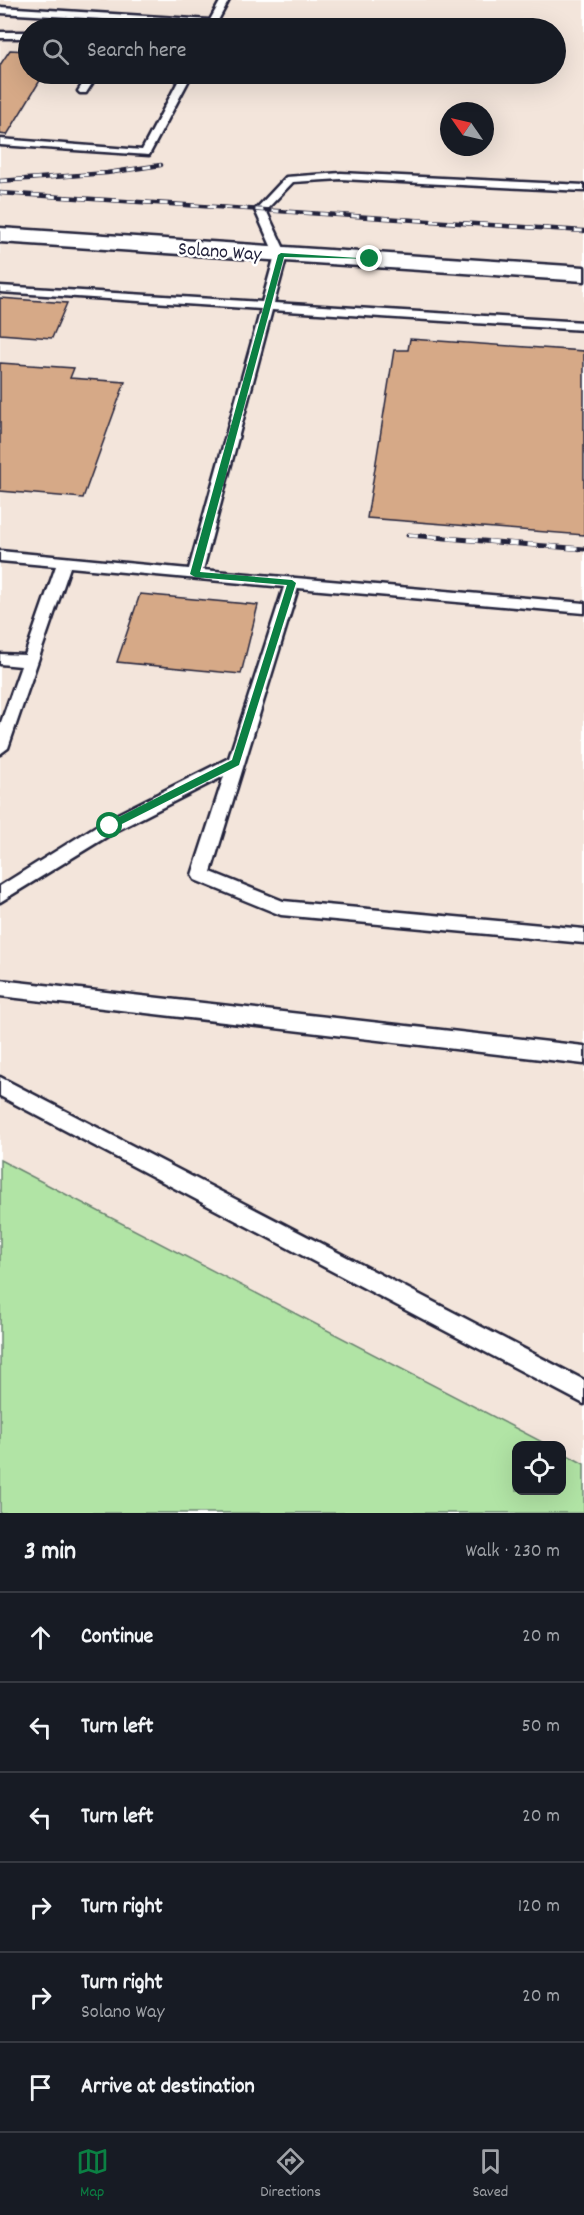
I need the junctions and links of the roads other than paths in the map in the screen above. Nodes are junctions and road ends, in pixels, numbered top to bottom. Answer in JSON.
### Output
{"nodes":[{"id":1,"x":225,"y":0,"type":"edge"},
{"id":2,"x":0,"y":10,"type":"edge"},
{"id":3,"x":106,"y":18,"type":"edge"},
{"id":4,"x":215,"y":18,"type":"edge"},
{"id":5,"x":1,"y":32,"type":"edge"},
{"id":6,"x":18,"y":34,"type":"edge"},
{"id":7,"x":88,"y":84,"type":"edge"},
{"id":8,"x":182,"y":84,"type":"edge"},
{"id":9,"x":84,"y":91,"type":"dead end"},
{"id":10,"x":0,"y":142,"type":"edge"},
{"id":11,"x":584,"y":188,"type":"edge"},
{"id":12,"x":0,"y":235,"type":"edge"},
{"id":13,"x":281,"y":255,"type":"junction"},
{"id":14,"x":584,"y":274,"type":"edge"},
{"id":15,"x":0,"y":289,"type":"edge"},
{"id":16,"x":267,"y":306,"type":"junction"},
{"id":17,"x":584,"y":326,"type":"edge"},
{"id":18,"x":0,"y":556,"type":"edge"},
{"id":19,"x":65,"y":562,"type":"junction"},
{"id":20,"x":195,"y":574,"type":"junction"},
{"id":21,"x":292,"y":583,"type":"junction"},
{"id":22,"x":584,"y":608,"type":"edge"},
{"id":23,"x":0,"y":659,"type":"edge"},
{"id":24,"x":30,"y":661,"type":"junction"},
{"id":25,"x":0,"y":748,"type":"edge"},
{"id":26,"x":236,"y":762,"type":"junction"},
{"id":27,"x":0,"y":895,"type":"edge"},
{"id":28,"x":584,"y":936,"type":"edge"},
{"id":29,"x":0,"y":988,"type":"edge"},
{"id":30,"x":584,"y":1055,"type":"edge"},
{"id":31,"x":0,"y":1086,"type":"edge"},
{"id":32,"x":584,"y":1392,"type":"edge"}],
"edges":[{"from":1,"to":4,"type":"lane"},
{"from":2,"to":3,"type":"lane"},
{"from":5,"to":6,"type":"lane"},
{"from":7,"to":9,"type":"lane"},
{"from":8,"to":10,"type":"lane"},
{"from":11,"to":13,"type":"lane"},
{"from":12,"to":13,"type":"street","name":"Solano Way"},
{"from":13,"to":14,"type":"street","name":"Solano Way"},
{"from":13,"to":16,"type":"lane"},
{"from":15,"to":16,"type":"lane"},
{"from":16,"to":17,"type":"lane"},
{"from":16,"to":20,"type":"lane"},
{"from":18,"to":19,"type":"lane"},
{"from":19,"to":20,"type":"lane"},
{"from":19,"to":24,"type":"lane"},
{"from":20,"to":21,"type":"lane"},
{"from":21,"to":22,"type":"lane"},
{"from":21,"to":26,"type":"lane"},
{"from":23,"to":24,"type":"lane"},
{"from":24,"to":25,"type":"lane"},
{"from":26,"to":27,"type":"lane"},
{"from":26,"to":28,"type":"lane"},
{"from":29,"to":30,"type":"lane"},
{"from":31,"to":32,"type":"lane"}]}
